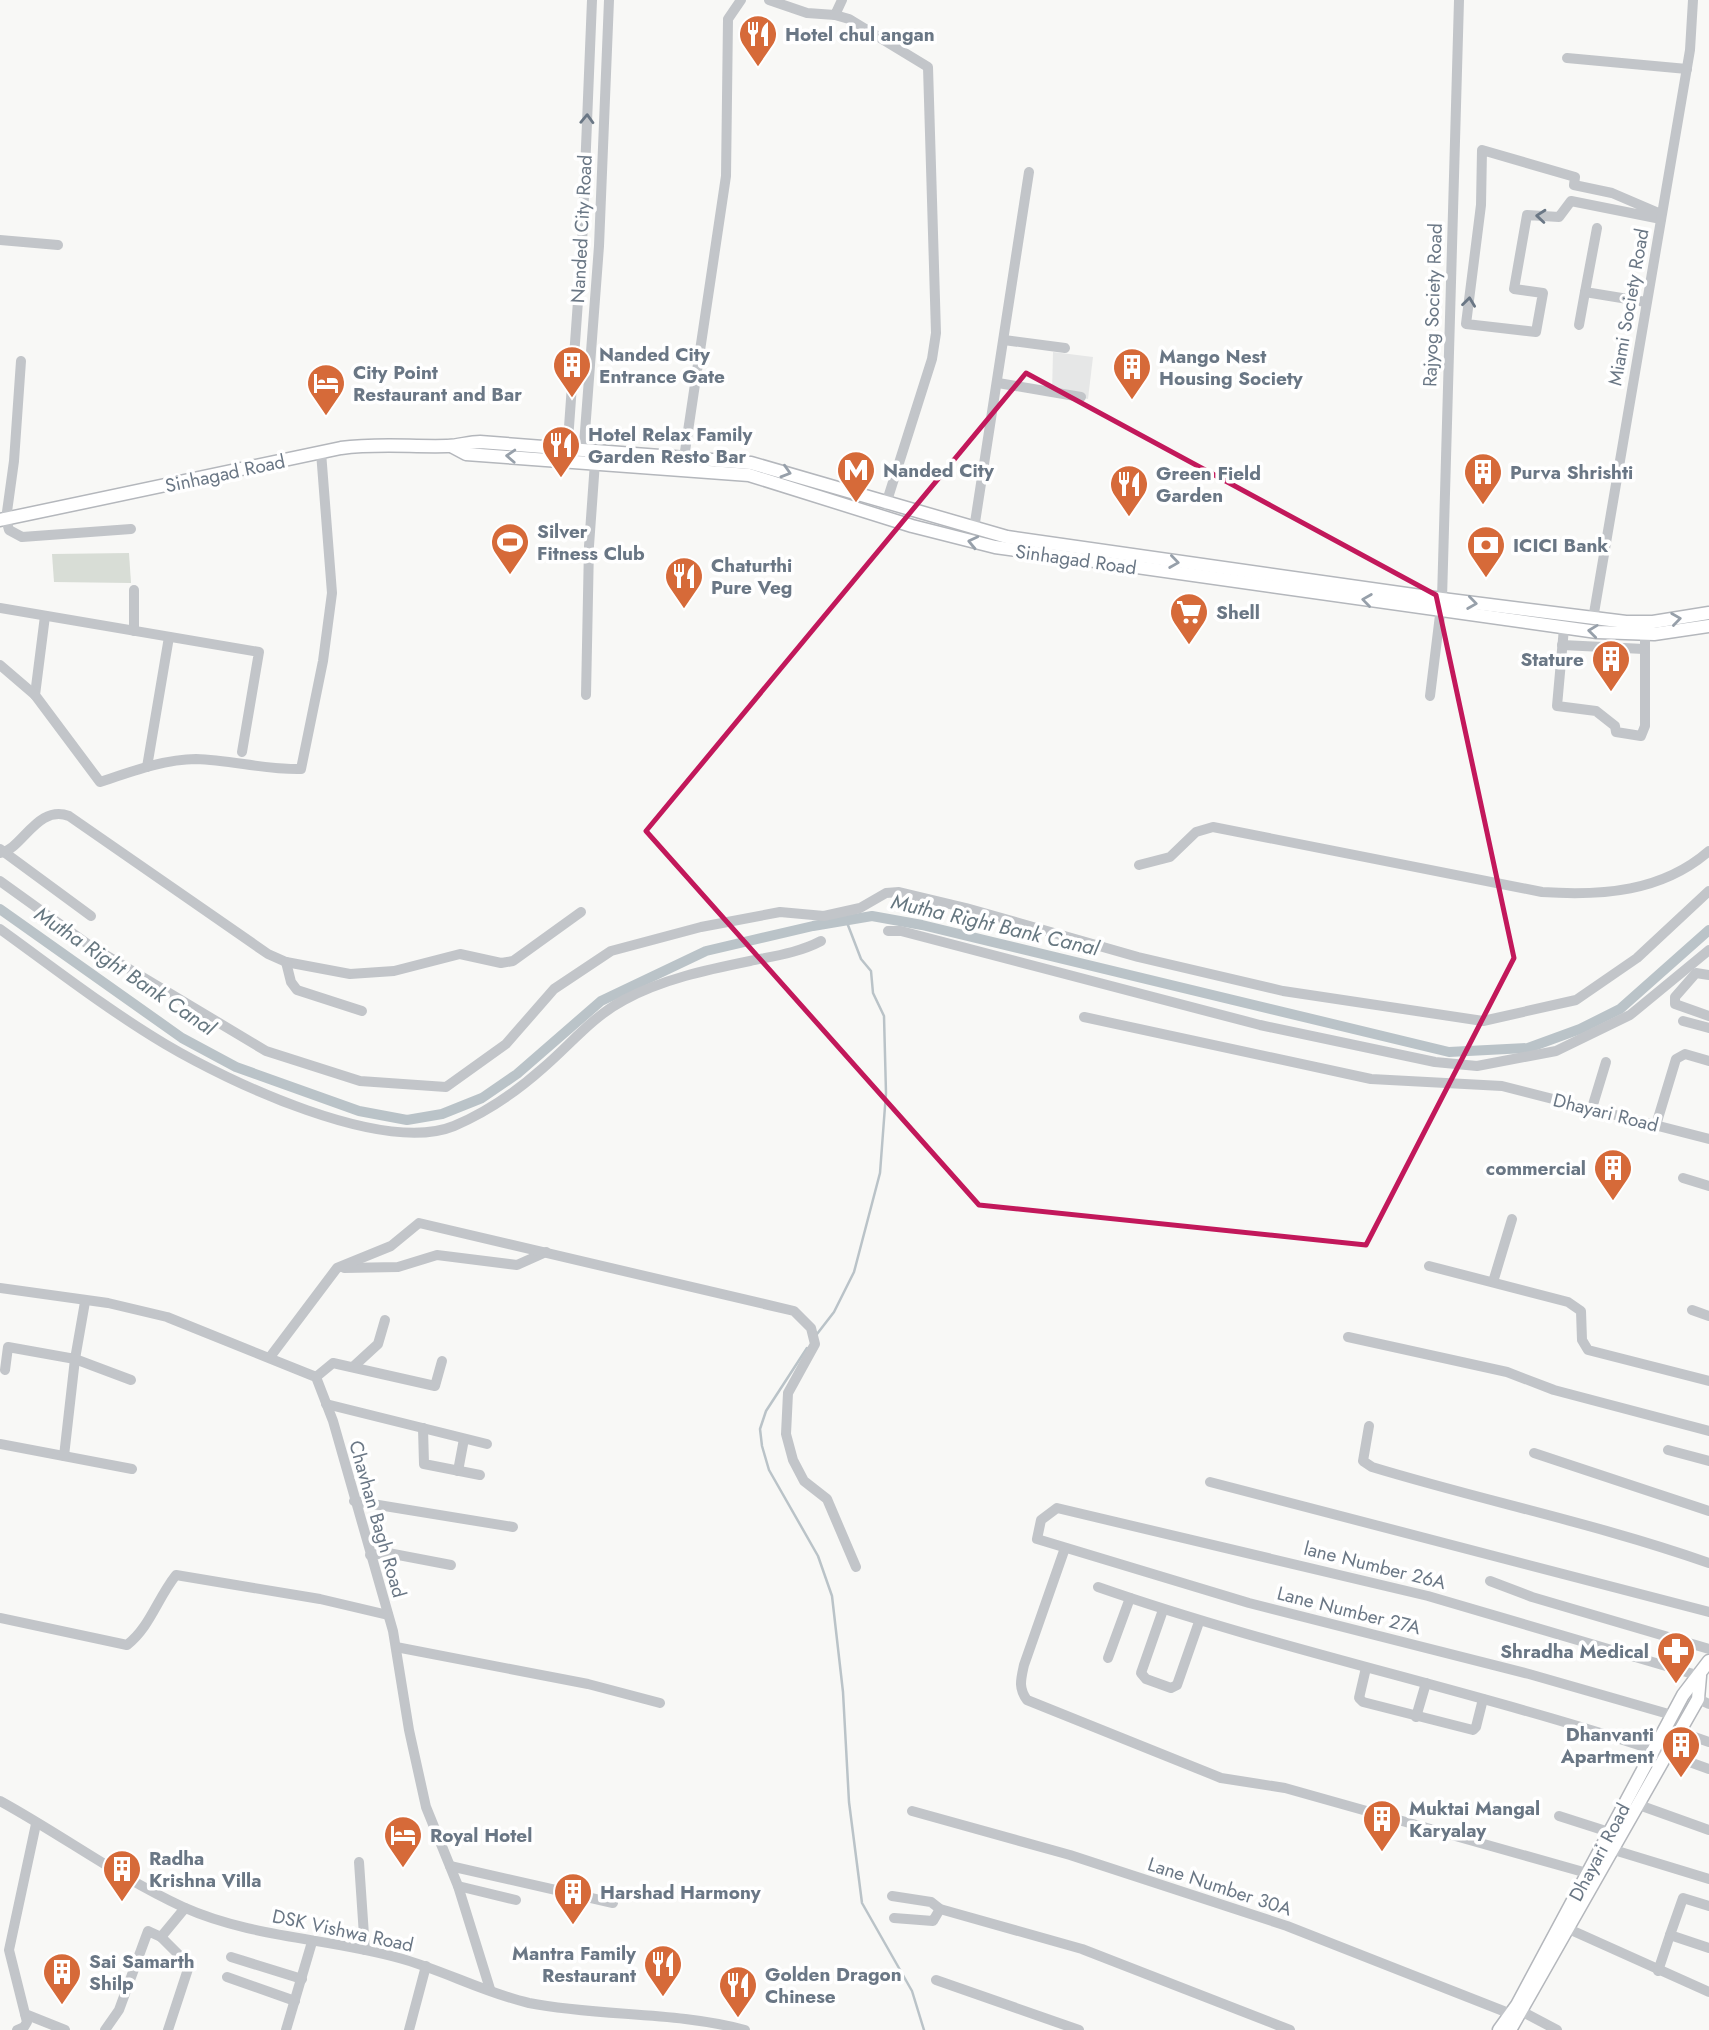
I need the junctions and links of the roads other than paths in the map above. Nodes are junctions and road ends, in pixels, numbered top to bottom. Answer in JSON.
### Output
{"nodes":[{"id":1,"x":592,"y":0,"type":"edge"},
{"id":2,"x":609,"y":0,"type":"edge"},
{"id":3,"x":741,"y":0,"type":"edge"},
{"id":4,"x":769,"y":0,"type":"edge"},
{"id":5,"x":842,"y":0,"type":"edge"},
{"id":6,"x":1458,"y":0,"type":"edge"},
{"id":7,"x":1693,"y":0,"type":"edge"},
{"id":8,"x":835,"y":15,"type":"junction"},
{"id":9,"x":1567,"y":58,"type":"dead end"},
{"id":10,"x":1687,"y":69,"type":"junction"},
{"id":11,"x":1029,"y":172,"type":"dead end"},
{"id":12,"x":1614,"y":194,"type":"junction"},
{"id":13,"x":1612,"y":209,"type":"junction"},
{"id":14,"x":1661,"y":217,"type":"junction"},
{"id":15,"x":1597,"y":228,"type":"dead end"},
{"id":16,"x":0,"y":240,"type":"edge"},
{"id":17,"x":58,"y":245,"type":"dead end"},
{"id":18,"x":581,"y":264,"type":"junction"},
{"id":19,"x":597,"y":265,"type":"junction"},
{"id":20,"x":1585,"y":292,"type":"junction"},
{"id":21,"x":1646,"y":303,"type":"junction"},
{"id":22,"x":1579,"y":325,"type":"dead end"},
{"id":23,"x":1004,"y":340,"type":"junction"},
{"id":24,"x":1065,"y":348,"type":"dead end"},
{"id":25,"x":20,"y":361,"type":"dead end"},
{"id":26,"x":998,"y":383,"type":"junction"},
{"id":27,"x":1082,"y":397,"type":"dead end"},
{"id":28,"x":321,"y":452,"type":"junction"},
{"id":29,"x":567,"y":453,"type":"junction"},
{"id":30,"x":587,"y":457,"type":"junction"},
{"id":31,"x":684,"y":458,"type":"junction"},
{"id":32,"x":750,"y":469,"type":"junction"},
{"id":33,"x":814,"y":487,"type":"junction"},
{"id":34,"x":886,"y":504,"type":"junction"},
{"id":35,"x":3,"y":519,"type":"edge"},
{"id":36,"x":131,"y":529,"type":"dead end"},
{"id":37,"x":974,"y":529,"type":"junction"},
{"id":38,"x":1045,"y":550,"type":"junction"},
{"id":39,"x":134,"y":590,"type":"dead end"},
{"id":40,"x":1441,"y":605,"type":"junction"},
{"id":41,"x":0,"y":608,"type":"edge"},
{"id":42,"x":1709,"y":613,"type":"edge"},
{"id":43,"x":45,"y":616,"type":"junction"},
{"id":44,"x":1593,"y":619,"type":"junction"},
{"id":45,"x":1709,"y":626,"type":"edge"},
{"id":46,"x":1564,"y":628,"type":"junction"},
{"id":47,"x":134,"y":631,"type":"junction"},
{"id":48,"x":1645,"y":634,"type":"junction"},
{"id":49,"x":169,"y":637,"type":"junction"},
{"id":50,"x":1562,"y":645,"type":"junction"},
{"id":51,"x":1644,"y":649,"type":"junction"},
{"id":52,"x":0,"y":665,"type":"edge"},
{"id":53,"x":35,"y":695,"type":"junction"},
{"id":54,"x":586,"y":695,"type":"dead end"},
{"id":55,"x":1430,"y":696,"type":"dead end"},
{"id":56,"x":242,"y":752,"type":"dead end"},
{"id":57,"x":147,"y":767,"type":"junction"},
{"id":58,"x":2,"y":851,"type":"edge"},
{"id":59,"x":1709,"y":851,"type":"edge"},
{"id":60,"x":1139,"y":865,"type":"dead end"},
{"id":61,"x":0,"y":881,"type":"edge"},
{"id":62,"x":1709,"y":891,"type":"edge"},
{"id":63,"x":581,"y":912,"type":"dead end"},
{"id":64,"x":90,"y":916,"type":"dead end"},
{"id":65,"x":0,"y":929,"type":"edge"},
{"id":66,"x":888,"y":931,"type":"dead end"},
{"id":67,"x":821,"y":941,"type":"dead end"},
{"id":68,"x":1709,"y":950,"type":"edge"},
{"id":69,"x":286,"y":962,"type":"junction"},
{"id":70,"x":1709,"y":975,"type":"edge"},
{"id":71,"x":362,"y":1011,"type":"dead end"},
{"id":72,"x":1709,"y":1016,"type":"edge"},
{"id":73,"x":1084,"y":1017,"type":"dead end"},
{"id":74,"x":1683,"y":1021,"type":"dead end"},
{"id":75,"x":1709,"y":1028,"type":"edge"},
{"id":76,"x":1709,"y":1061,"type":"edge"},
{"id":77,"x":1606,"y":1062,"type":"dead end"},
{"id":78,"x":1592,"y":1108,"type":"junction"},
{"id":79,"x":1656,"y":1125,"type":"junction"},
{"id":80,"x":1709,"y":1139,"type":"edge"},
{"id":81,"x":1683,"y":1178,"type":"dead end"},
{"id":82,"x":1709,"y":1186,"type":"edge"},
{"id":83,"x":1512,"y":1219,"type":"dead end"},
{"id":84,"x":547,"y":1252,"type":"junction"},
{"id":85,"x":1429,"y":1266,"type":"dead end"},
{"id":86,"x":337,"y":1268,"type":"junction"},
{"id":87,"x":1493,"y":1282,"type":"junction"},
{"id":88,"x":0,"y":1288,"type":"edge"},
{"id":89,"x":85,"y":1302,"type":"junction"},
{"id":90,"x":1692,"y":1310,"type":"dead end"},
{"id":91,"x":1709,"y":1316,"type":"edge"},
{"id":92,"x":386,"y":1320,"type":"dead end"},
{"id":93,"x":1348,"y":1337,"type":"dead end"},
{"id":94,"x":270,"y":1357,"type":"junction"},
{"id":95,"x":75,"y":1359,"type":"junction"},
{"id":96,"x":442,"y":1361,"type":"dead end"},
{"id":97,"x":354,"y":1366,"type":"junction"},
{"id":98,"x":5,"y":1370,"type":"dead end"},
{"id":99,"x":316,"y":1377,"type":"junction"},
{"id":100,"x":131,"y":1380,"type":"dead end"},
{"id":101,"x":1709,"y":1381,"type":"edge"},
{"id":102,"x":326,"y":1404,"type":"junction"},
{"id":103,"x":1368,"y":1426,"type":"dead end"},
{"id":104,"x":424,"y":1428,"type":"junction"},
{"id":105,"x":1709,"y":1431,"type":"edge"},
{"id":106,"x":464,"y":1438,"type":"junction"},
{"id":107,"x":0,"y":1444,"type":"edge"},
{"id":108,"x":487,"y":1444,"type":"dead end"},
{"id":109,"x":1668,"y":1450,"type":"dead end"},
{"id":110,"x":1534,"y":1453,"type":"dead end"},
{"id":111,"x":65,"y":1457,"type":"junction"},
{"id":112,"x":1709,"y":1461,"type":"edge"},
{"id":113,"x":132,"y":1469,"type":"dead end"},
{"id":114,"x":458,"y":1471,"type":"junction"},
{"id":115,"x":480,"y":1475,"type":"dead end"},
{"id":116,"x":1210,"y":1482,"type":"dead end"},
{"id":117,"x":354,"y":1501,"type":"junction"},
{"id":118,"x":1709,"y":1511,"type":"edge"},
{"id":119,"x":1041,"y":1520,"type":"joint"},
{"id":120,"x":513,"y":1527,"type":"dead end"},
{"id":121,"x":1065,"y":1548,"type":"junction"},
{"id":122,"x":370,"y":1555,"type":"junction"},
{"id":123,"x":1709,"y":1563,"type":"edge"},
{"id":124,"x":451,"y":1565,"type":"dead end"},
{"id":125,"x":856,"y":1567,"type":"dead end"},
{"id":126,"x":1490,"y":1581,"type":"dead end"},
{"id":127,"x":1098,"y":1587,"type":"dead end"},
{"id":128,"x":1130,"y":1598,"type":"junction"},
{"id":129,"x":1163,"y":1610,"type":"junction"},
{"id":130,"x":1709,"y":1612,"type":"edge"},
{"id":131,"x":388,"y":1615,"type":"junction"},
{"id":132,"x":0,"y":1618,"type":"edge"},
{"id":133,"x":1199,"y":1622,"type":"junction"},
{"id":134,"x":396,"y":1647,"type":"junction"},
{"id":135,"x":1709,"y":1649,"type":"edge"},
{"id":136,"x":1108,"y":1658,"type":"dead end"},
{"id":137,"x":1709,"y":1661,"type":"edge"},
{"id":138,"x":1366,"y":1668,"type":"junction"},
{"id":139,"x":1700,"y":1676,"type":"junction"},
{"id":140,"x":1426,"y":1683,"type":"junction"},
{"id":141,"x":1483,"y":1699,"type":"junction"},
{"id":142,"x":1704,"y":1702,"type":"edge"},
{"id":143,"x":660,"y":1703,"type":"dead end"},
{"id":144,"x":1672,"y":1714,"type":"junction"},
{"id":145,"x":1416,"y":1717,"type":"junction"},
{"id":146,"x":1680,"y":1732,"type":"junction"},
{"id":147,"x":1709,"y":1742,"type":"edge"},
{"id":148,"x":1654,"y":1748,"type":"junction"},
{"id":149,"x":1668,"y":1754,"type":"junction"},
{"id":150,"x":1709,"y":1769,"type":"edge"},
{"id":151,"x":0,"y":1801,"type":"edge"},
{"id":152,"x":1639,"y":1805,"type":"junction"},
{"id":153,"x":912,"y":1811,"type":"dead end"},
{"id":154,"x":1559,"y":1816,"type":"dead end"},
{"id":155,"x":36,"y":1824,"type":"junction"},
{"id":156,"x":1709,"y":1830,"type":"edge"},
{"id":157,"x":1609,"y":1832,"type":"junction"},
{"id":158,"x":1614,"y":1850,"type":"junction"},
{"id":159,"x":359,"y":1862,"type":"dead end"},
{"id":160,"x":450,"y":1866,"type":"junction"},
{"id":161,"x":1593,"y":1875,"type":"junction"},
{"id":162,"x":1709,"y":1879,"type":"edge"},
{"id":163,"x":458,"y":1886,"type":"junction"},
{"id":164,"x":892,"y":1896,"type":"dead end"},
{"id":165,"x":516,"y":1900,"type":"dead end"},
{"id":166,"x":613,"y":1903,"type":"dead end"},
{"id":167,"x":1709,"y":1906,"type":"edge"},
{"id":168,"x":185,"y":1908,"type":"junction"},
{"id":169,"x":940,"y":1909,"type":"junction"},
{"id":170,"x":894,"y":1918,"type":"dead end"},
{"id":171,"x":1564,"y":1927,"type":"junction"},
{"id":172,"x":1670,"y":1934,"type":"junction"},
{"id":173,"x":161,"y":1937,"type":"junction"},
{"id":174,"x":312,"y":1942,"type":"junction"},
{"id":175,"x":1709,"y":1948,"type":"edge"},
{"id":176,"x":365,"y":1950,"type":"junction"},
{"id":177,"x":231,"y":1957,"type":"dead end"},
{"id":178,"x":426,"y":1966,"type":"junction"},
{"id":179,"x":1658,"y":1971,"type":"junction"},
{"id":180,"x":227,"y":1977,"type":"dead end"},
{"id":181,"x":302,"y":1979,"type":"junction"},
{"id":182,"x":936,"y":1980,"type":"dead end"},
{"id":183,"x":490,"y":1990,"type":"junction"},
{"id":184,"x":1709,"y":1992,"type":"edge"},
{"id":185,"x":295,"y":2001,"type":"junction"},
{"id":186,"x":1517,"y":2013,"type":"junction"},
{"id":187,"x":24,"y":2014,"type":"junction"},
{"id":188,"x":17,"y":2030,"type":"edge"},
{"id":189,"x":65,"y":2030,"type":"edge"},
{"id":190,"x":104,"y":2030,"type":"edge"},
{"id":191,"x":168,"y":2030,"type":"edge"},
{"id":192,"x":286,"y":2030,"type":"edge"},
{"id":193,"x":410,"y":2030,"type":"edge"},
{"id":194,"x":744,"y":2030,"type":"edge"},
{"id":195,"x":1079,"y":2030,"type":"edge"},
{"id":196,"x":1290,"y":2030,"type":"edge"},
{"id":197,"x":1499,"y":2030,"type":"edge"},
{"id":198,"x":1510,"y":2030,"type":"edge"},
{"id":199,"x":1557,"y":2030,"type":"edge"}],
"edges":[{"from":18,"to":1,"type":"street","name":"Nanded City Road","one_way":true},
{"from":2,"to":19,"type":"street","name":"Nanded City Road"},
{"from":3,"to":31,"type":"street"},
{"from":4,"to":8,"type":"street"},
{"from":5,"to":8,"type":"street"},
{"from":6,"to":40,"type":"street","name":"Rajyog Society Road"},
{"from":7,"to":10,"type":"street","name":"Miami Society Road"},
{"from":8,"to":34,"type":"street"},
{"from":9,"to":10,"type":"street"},
{"from":10,"to":14,"type":"street","name":"Miami Society Road"},
{"from":11,"to":23,"type":"street"},
{"from":12,"to":13,"type":"street"},
{"from":13,"to":12,"type":"street","one_way":true},
{"from":12,"to":14,"type":"street"},
{"from":13,"to":14,"type":"street"},
{"from":14,"to":21,"type":"street","name":"Miami Society Road"},
{"from":15,"to":20,"type":"street"},
{"from":16,"to":17,"type":"street"},
{"from":18,"to":19,"type":"street"},
{"from":18,"to":29,"type":"street","name":"Nanded City Road"},
{"from":19,"to":30,"type":"street","name":"Nanded City Road"},
{"from":20,"to":21,"type":"street"},
{"from":20,"to":22,"type":"street"},
{"from":21,"to":44,"type":"street","name":"Miami Society Road"},
{"from":23,"to":24,"type":"street"},
{"from":23,"to":26,"type":"street"},
{"from":25,"to":35,"type":"street"},
{"from":26,"to":27,"type":"street"},
{"from":26,"to":37,"type":"street"},
{"from":28,"to":29,"type":"main road","name":"Sinhagad Road"},
{"from":28,"to":35,"type":"main road","name":"Sinhagad Road"},
{"from":28,"to":57,"type":"street"},
{"from":29,"to":30,"type":"main road","name":"Sinhagad Road"},
{"from":30,"to":31,"type":"main road","name":"Sinhagad Road"},
{"from":30,"to":32,"type":"main road","name":"Sinhagad Road"},
{"from":30,"to":54,"type":"street","name":"Nanded City Road"},
{"from":31,"to":32,"type":"main road","name":"Sinhagad Road"},
{"from":32,"to":33,"type":"main road","name":"Sinhagad Road"},
{"from":33,"to":34,"type":"main road","name":"Sinhagad Road"},
{"from":38,"to":33,"type":"main road","name":"Sinhagad Road","one_way":true},
{"from":34,"to":37,"type":"main road","name":"Sinhagad Road"},
{"from":35,"to":36,"type":"street"},
{"from":37,"to":38,"type":"main road","name":"Sinhagad Road"},
{"from":38,"to":40,"type":"main road","name":"Sinhagad Road"},
{"from":39,"to":47,"type":"street"},
{"from":40,"to":44,"type":"main road","name":"Sinhagad Road","one_way":true},
{"from":40,"to":46,"type":"main road","name":"Sinhagad Road"},
{"from":40,"to":55,"type":"street","name":"Rajyog Society Road"},
{"from":41,"to":43,"type":"street"},
{"from":44,"to":42,"type":"main road","name":"Sinhagad Road","one_way":true},
{"from":43,"to":47,"type":"street"},
{"from":43,"to":53,"type":"street"},
{"from":45,"to":48,"type":"main road","name":"Sinhagad Road"},
{"from":48,"to":46,"type":"main road","name":"Sinhagad Road","one_way":true},
{"from":46,"to":50,"type":"street"},
{"from":47,"to":49,"type":"street"},
{"from":48,"to":51,"type":"street"},
{"from":49,"to":56,"type":"street"},
{"from":49,"to":57,"type":"street"},
{"from":50,"to":51,"type":"street"},
{"from":50,"to":51,"type":"street"},
{"from":52,"to":53,"type":"street"},
{"from":53,"to":57,"type":"street"},
{"from":58,"to":64,"type":"street"},
{"from":58,"to":69,"type":"street"},
{"from":59,"to":60,"type":"street"},
{"from":61,"to":62,"type":"street"},
{"from":63,"to":69,"type":"street"},
{"from":65,"to":67,"type":"street"},
{"from":66,"to":68,"type":"street"},
{"from":69,"to":71,"type":"street"},
{"from":70,"to":72,"type":"street"},
{"from":73,"to":78,"type":"street","name":"Dhayari Road"},
{"from":74,"to":75,"type":"street"},
{"from":76,"to":79,"type":"street"},
{"from":77,"to":78,"type":"street"},
{"from":78,"to":79,"type":"street","name":"Dhayari Road"},
{"from":79,"to":80,"type":"street","name":"Dhayari Road"},
{"from":81,"to":82,"type":"street"},
{"from":83,"to":87,"type":"street"},
{"from":84,"to":86,"type":"street"},
{"from":84,"to":86,"type":"street"},
{"from":84,"to":125,"type":"street"},
{"from":85,"to":87,"type":"street"},
{"from":86,"to":94,"type":"street"},
{"from":87,"to":101,"type":"street"},
{"from":88,"to":89,"type":"street"},
{"from":89,"to":94,"type":"street"},
{"from":89,"to":95,"type":"street"},
{"from":90,"to":91,"type":"street"},
{"from":92,"to":97,"type":"street"},
{"from":93,"to":105,"type":"street"},
{"from":94,"to":99,"type":"street"},
{"from":95,"to":98,"type":"street"},
{"from":95,"to":100,"type":"street"},
{"from":95,"to":111,"type":"street"},
{"from":96,"to":97,"type":"street"},
{"from":97,"to":99,"type":"street"},
{"from":99,"to":102,"type":"street","name":"Chavhan Bagh Road"},
{"from":102,"to":104,"type":"street"},
{"from":102,"to":117,"type":"street","name":"Chavhan Bagh Road"},
{"from":103,"to":123,"type":"street"},
{"from":104,"to":106,"type":"street"},
{"from":104,"to":114,"type":"street"},
{"from":106,"to":108,"type":"street"},
{"from":106,"to":114,"type":"street"},
{"from":107,"to":111,"type":"street"},
{"from":109,"to":112,"type":"street"},
{"from":110,"to":118,"type":"street"},
{"from":111,"to":113,"type":"street"},
{"from":114,"to":115,"type":"street"},
{"from":116,"to":130,"type":"street"},
{"from":117,"to":120,"type":"street"},
{"from":117,"to":122,"type":"street","name":"Chavhan Bagh Road"},
{"from":119,"to":121,"type":"street","name":"Lane Number 27A"},
{"from":119,"to":139,"type":"street","name":"lane Number 26A"},
{"from":121,"to":144,"type":"street","name":"Lane Number 27A"},
{"from":121,"to":161,"type":"street"},
{"from":122,"to":124,"type":"street"},
{"from":122,"to":131,"type":"street","name":"Chavhan Bagh Road"},
{"from":126,"to":135,"type":"street"},
{"from":127,"to":128,"type":"street"},
{"from":128,"to":129,"type":"street"},
{"from":128,"to":136,"type":"street"},
{"from":129,"to":133,"type":"street"},
{"from":129,"to":133,"type":"street"},
{"from":131,"to":132,"type":"street"},
{"from":131,"to":134,"type":"street","name":"Chavhan Bagh Road"},
{"from":133,"to":138,"type":"street"},
{"from":134,"to":143,"type":"street"},
{"from":134,"to":160,"type":"street","name":"Chavhan Bagh Road"},
{"from":137,"to":139,"type":"main road","name":"Dhayari Road"},
{"from":138,"to":140,"type":"street"},
{"from":138,"to":145,"type":"street"},
{"from":139,"to":142,"type":"main road","name":"Dhayari Road"},
{"from":139,"to":144,"type":"main road","name":"Dhayari Road"},
{"from":140,"to":141,"type":"street"},
{"from":140,"to":145,"type":"street"},
{"from":141,"to":145,"type":"street"},
{"from":141,"to":148,"type":"street"},
{"from":142,"to":146,"type":"main road","name":"Dhayari Road"},
{"from":144,"to":148,"type":"main road","name":"Dhayari Road"},
{"from":146,"to":147,"type":"street"},
{"from":146,"to":149,"type":"main road","name":"Dhayari Road"},
{"from":148,"to":149,"type":"street"},
{"from":148,"to":157,"type":"main road","name":"Dhayari Road"},
{"from":149,"to":150,"type":"street"},
{"from":149,"to":152,"type":"main road","name":"Dhayari Road"},
{"from":151,"to":155,"type":"street","name":"DSK Vishwa Road"},
{"from":152,"to":156,"type":"street"},
{"from":152,"to":158,"type":"main road","name":"Dhayari Road"},
{"from":153,"to":186,"type":"street","name":"Lane Number 30A"},
{"from":154,"to":157,"type":"street"},
{"from":155,"to":168,"type":"street","name":"DSK Vishwa Road"},
{"from":155,"to":187,"type":"street"},
{"from":157,"to":161,"type":"main road","name":"Dhayari Road"},
{"from":158,"to":161,"type":"main road","name":"Dhayari Road"},
{"from":158,"to":162,"type":"street"},
{"from":159,"to":176,"type":"street"},
{"from":160,"to":163,"type":"street","name":"Chavhan Bagh Road"},
{"from":160,"to":166,"type":"street"},
{"from":161,"to":171,"type":"main road","name":"Dhayari Road"},
{"from":163,"to":165,"type":"street"},
{"from":163,"to":183,"type":"street","name":"Chavhan Bagh Road"},
{"from":164,"to":169,"type":"street"},
{"from":167,"to":172,"type":"street"},
{"from":168,"to":173,"type":"street"},
{"from":168,"to":174,"type":"street","name":"DSK Vishwa Road"},
{"from":169,"to":170,"type":"street"},
{"from":169,"to":196,"type":"street"},
{"from":171,"to":179,"type":"street"},
{"from":171,"to":186,"type":"main road","name":"Dhayari Road"},
{"from":172,"to":175,"type":"street"},
{"from":172,"to":179,"type":"street"},
{"from":173,"to":190,"type":"street"},
{"from":173,"to":191,"type":"street"},
{"from":174,"to":176,"type":"street","name":"DSK Vishwa Road"},
{"from":174,"to":181,"type":"street"},
{"from":176,"to":178,"type":"street","name":"DSK Vishwa Road"},
{"from":177,"to":181,"type":"street"},
{"from":178,"to":183,"type":"street","name":"DSK Vishwa Road"},
{"from":178,"to":193,"type":"street"},
{"from":179,"to":184,"type":"street"},
{"from":180,"to":185,"type":"street"},
{"from":181,"to":185,"type":"street"},
{"from":182,"to":195,"type":"street"},
{"from":183,"to":194,"type":"street","name":"DSK Vishwa Road"},
{"from":185,"to":192,"type":"street"},
{"from":186,"to":197,"type":"main road","name":"Dhayari Road"},
{"from":186,"to":198,"type":"main road","name":"Dhayari Road"},
{"from":186,"to":199,"type":"street","name":"Lane Number 30A"},
{"from":187,"to":188,"type":"street"},
{"from":187,"to":189,"type":"street"}]}
